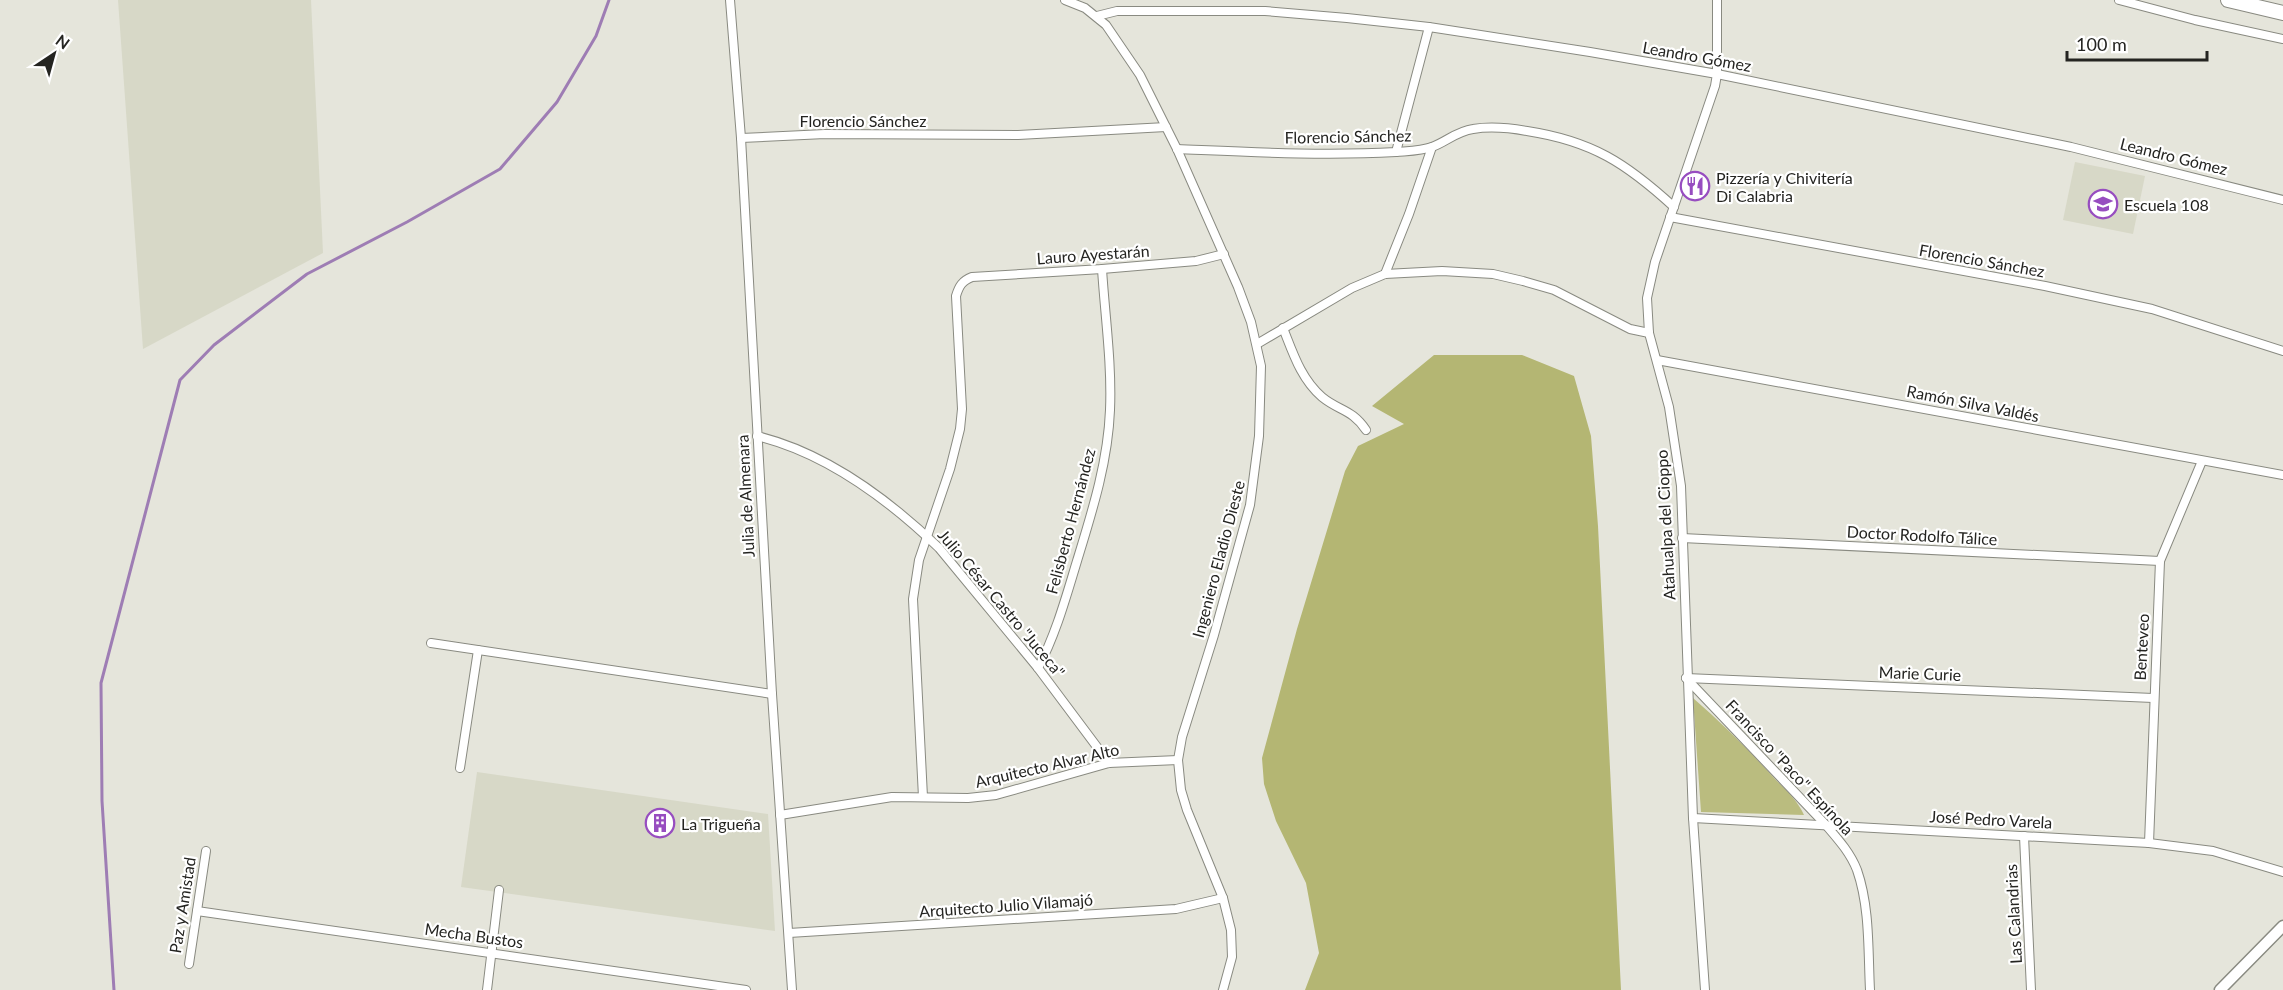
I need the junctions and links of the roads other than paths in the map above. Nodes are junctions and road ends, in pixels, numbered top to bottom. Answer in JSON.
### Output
{"nodes":[{"id":1,"x":730,"y":0,"type":"edge"},
{"id":2,"x":1065,"y":0,"type":"edge"},
{"id":3,"x":1717,"y":0,"type":"edge"},
{"id":4,"x":2119,"y":0,"type":"edge"},
{"id":5,"x":2228,"y":0,"type":"edge"},
{"id":6,"x":2283,"y":13,"type":"edge"},
{"id":7,"x":1097,"y":16,"type":"junction"},
{"id":8,"x":1429,"y":27,"type":"junction"},
{"id":9,"x":2283,"y":39,"type":"edge"},
{"id":10,"x":1717,"y":74,"type":"junction"},
{"id":11,"x":1166,"y":127,"type":"junction"},
{"id":12,"x":741,"y":138,"type":"junction"},
{"id":13,"x":1432,"y":147,"type":"junction"},
{"id":14,"x":1177,"y":149,"type":"junction"},
{"id":15,"x":1396,"y":152,"type":"junction"},
{"id":16,"x":2283,"y":200,"type":"edge"},
{"id":17,"x":1674,"y":207,"type":"junction"},
{"id":18,"x":1670,"y":217,"type":"junction"},
{"id":19,"x":1224,"y":254,"type":"junction"},
{"id":20,"x":1102,"y":269,"type":"junction"},
{"id":21,"x":1385,"y":274,"type":"junction"},
{"id":22,"x":1283,"y":328,"type":"junction"},
{"id":23,"x":1649,"y":333,"type":"junction"},
{"id":24,"x":1257,"y":344,"type":"junction"},
{"id":25,"x":2283,"y":351,"type":"edge"},
{"id":26,"x":1657,"y":360,"type":"junction"},
{"id":27,"x":1366,"y":430,"type":"dead end"},
{"id":28,"x":757,"y":436,"type":"junction"},
{"id":29,"x":2202,"y":461,"type":"junction"},
{"id":30,"x":2283,"y":474,"type":"edge"},
{"id":31,"x":926,"y":535,"type":"junction"},
{"id":32,"x":1682,"y":538,"type":"junction"},
{"id":33,"x":2160,"y":561,"type":"junction"},
{"id":34,"x":431,"y":642,"type":"dead end"},
{"id":35,"x":478,"y":650,"type":"junction"},
{"id":36,"x":1038,"y":668,"type":"junction"},
{"id":37,"x":1686,"y":678,"type":"junction"},
{"id":38,"x":772,"y":694,"type":"junction"},
{"id":39,"x":2153,"y":698,"type":"junction"},
{"id":40,"x":1178,"y":760,"type":"junction"},
{"id":41,"x":1109,"y":763,"type":"junction"},
{"id":42,"x":460,"y":768,"type":"dead end"},
{"id":43,"x":923,"y":797,"type":"junction"},
{"id":44,"x":780,"y":815,"type":"junction"},
{"id":45,"x":1693,"y":818,"type":"junction"},
{"id":46,"x":1825,"y":824,"type":"junction"},
{"id":47,"x":2024,"y":836,"type":"junction"},
{"id":48,"x":2149,"y":843,"type":"junction"},
{"id":49,"x":206,"y":851,"type":"dead end"},
{"id":50,"x":2283,"y":872,"type":"edge"},
{"id":51,"x":499,"y":890,"type":"dead end"},
{"id":52,"x":1223,"y":898,"type":"junction"},
{"id":53,"x":197,"y":911,"type":"junction"},
{"id":54,"x":2283,"y":926,"type":"edge"},
{"id":55,"x":789,"y":933,"type":"junction"},
{"id":56,"x":493,"y":953,"type":"junction"},
{"id":57,"x":189,"y":964,"type":"dead end"},
{"id":58,"x":488,"y":990,"type":"edge"},
{"id":59,"x":746,"y":990,"type":"edge"},
{"id":60,"x":792,"y":990,"type":"edge"},
{"id":61,"x":1222,"y":990,"type":"edge"},
{"id":62,"x":1705,"y":990,"type":"edge"},
{"id":63,"x":1870,"y":990,"type":"edge"},
{"id":64,"x":2031,"y":990,"type":"edge"},
{"id":65,"x":2220,"y":990,"type":"edge"}],
"edges":[{"from":1,"to":12,"type":"street","name":"Julia de Almenara"},
{"from":2,"to":7,"type":"street","name":"Ingeniero Eladio Dieste"},
{"from":3,"to":10,"type":"street","name":"Atahualpa del Cioppo"},
{"from":4,"to":9,"type":"street"},
{"from":5,"to":6,"type":"highway"},
{"from":7,"to":8,"type":"street","name":"Leandro Gómez"},
{"from":7,"to":11,"type":"street","name":"Ingeniero Eladio Dieste"},
{"from":8,"to":10,"type":"street","name":"Leandro Gómez"},
{"from":8,"to":15,"type":"street"},
{"from":10,"to":16,"type":"street","name":"Leandro Gómez"},
{"from":10,"to":17,"type":"street","name":"Atahualpa del Cioppo"},
{"from":11,"to":12,"type":"street","name":"Florencio Sánchez"},
{"from":11,"to":14,"type":"street","name":"Ingeniero Eladio Dieste"},
{"from":12,"to":28,"type":"street","name":"Julia de Almenara"},
{"from":13,"to":15,"type":"street","name":"Florencio Sánchez"},
{"from":13,"to":17,"type":"street","name":"Florencio Sánchez"},
{"from":13,"to":21,"type":"street"},
{"from":14,"to":15,"type":"street","name":"Florencio Sánchez"},
{"from":14,"to":19,"type":"street","name":"Ingeniero Eladio Dieste"},
{"from":17,"to":18,"type":"street","name":"Atahualpa del Cioppo"},
{"from":18,"to":23,"type":"street","name":"Atahualpa del Cioppo"},
{"from":18,"to":25,"type":"street","name":"Florencio Sánchez"},
{"from":19,"to":20,"type":"street","name":"Lauro Ayestarán"},
{"from":19,"to":24,"type":"street","name":"Ingeniero Eladio Dieste"},
{"from":20,"to":31,"type":"street","name":"Lauro Ayestarán"},
{"from":20,"to":36,"type":"street","name":"Felisberto Hernández"},
{"from":21,"to":22,"type":"street"},
{"from":21,"to":23,"type":"street"},
{"from":22,"to":24,"type":"street"},
{"from":22,"to":27,"type":"street"},
{"from":23,"to":26,"type":"street","name":"Atahualpa del Cioppo"},
{"from":24,"to":40,"type":"street","name":"Ingeniero Eladio Dieste"},
{"from":26,"to":29,"type":"street","name":"Ramón Silva Valdés"},
{"from":26,"to":32,"type":"street","name":"Atahualpa del Cioppo"},
{"from":28,"to":31,"type":"street","name":"Julio César Castro \"Juceca\""},
{"from":28,"to":38,"type":"street","name":"Julia de Almenara"},
{"from":29,"to":30,"type":"street","name":"Ramón Silva Valdés"},
{"from":29,"to":33,"type":"street","name":"Benteveo"},
{"from":31,"to":36,"type":"street","name":"Julio César Castro \"Juceca\""},
{"from":31,"to":43,"type":"street"},
{"from":32,"to":33,"type":"street","name":"Doctor Rodolfo Tálice"},
{"from":32,"to":37,"type":"street","name":"Atahualpa del Cioppo"},
{"from":33,"to":39,"type":"street","name":"Benteveo"},
{"from":34,"to":35,"type":"street"},
{"from":35,"to":38,"type":"street"},
{"from":35,"to":42,"type":"street"},
{"from":36,"to":41,"type":"street","name":"Julio César Castro \"Juceca\""},
{"from":37,"to":39,"type":"street","name":"Marie Curie"},
{"from":37,"to":45,"type":"street","name":"Atahualpa del Cioppo"},
{"from":37,"to":46,"type":"street","name":"Francisco \"Paco\" Espínola"},
{"from":38,"to":44,"type":"street","name":"Julia de Almenara"},
{"from":39,"to":48,"type":"street","name":"Benteveo"},
{"from":40,"to":41,"type":"street","name":"Arquitecto Alvar Alto"},
{"from":40,"to":52,"type":"street","name":"Ingeniero Eladio Dieste"},
{"from":41,"to":43,"type":"street","name":"Arquitecto Alvar Alto"},
{"from":43,"to":44,"type":"street","name":"Arquitecto Alvar Alto"},
{"from":44,"to":55,"type":"street","name":"Julia de Almenara"},
{"from":45,"to":46,"type":"street","name":"José Pedro Varela"},
{"from":45,"to":62,"type":"street","name":"Atahualpa del Cioppo"},
{"from":46,"to":47,"type":"street","name":"José Pedro Varela"},
{"from":46,"to":63,"type":"street","name":"Francisco \"Paco\" Espínola"},
{"from":47,"to":48,"type":"street","name":"José Pedro Varela"},
{"from":47,"to":64,"type":"street","name":"Las Calandrias"},
{"from":48,"to":50,"type":"street","name":"José Pedro Varela"},
{"from":49,"to":53,"type":"street","name":"Paz y Amistad"},
{"from":51,"to":56,"type":"street"},
{"from":52,"to":55,"type":"street","name":"Arquitecto Julio Vilamajó"},
{"from":52,"to":61,"type":"street","name":"Ingeniero Eladio Dieste"},
{"from":53,"to":56,"type":"street","name":"Mecha Bustos"},
{"from":53,"to":57,"type":"street","name":"Paz y Amistad"},
{"from":54,"to":65,"type":"street"},
{"from":55,"to":60,"type":"street","name":"Julia de Almenara"},
{"from":56,"to":58,"type":"street"},
{"from":56,"to":59,"type":"street","name":"Mecha Bustos"}]}
